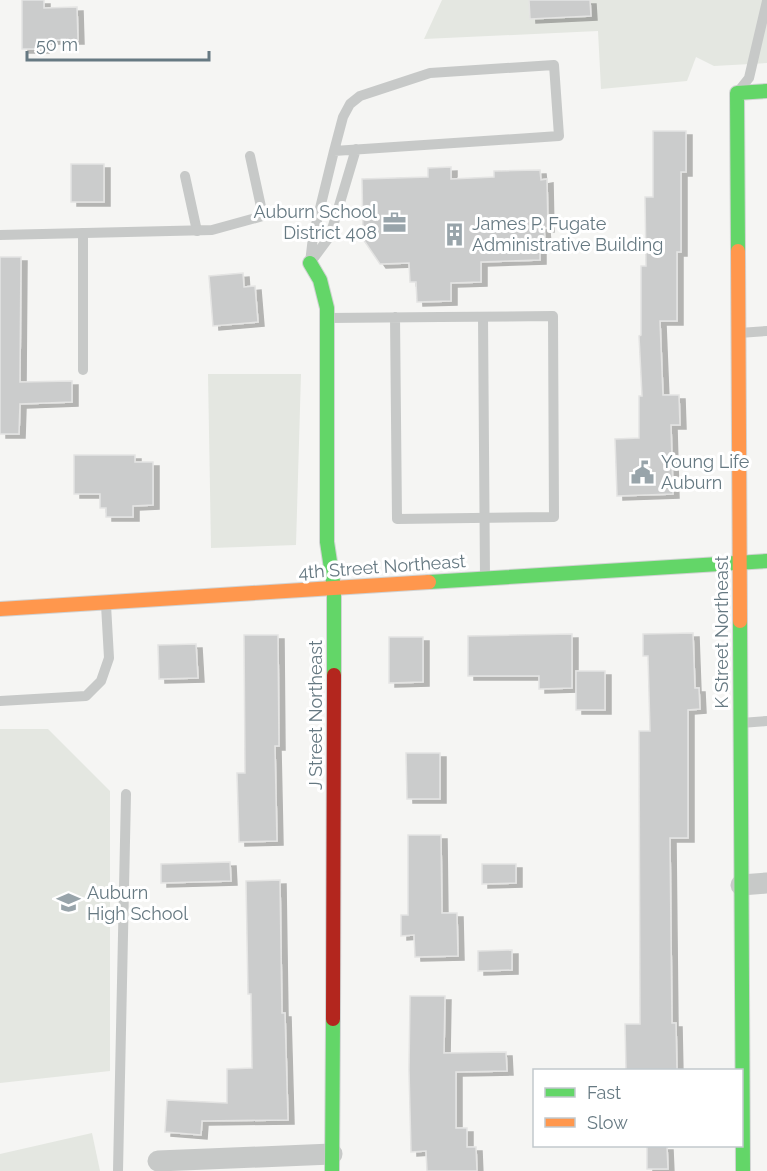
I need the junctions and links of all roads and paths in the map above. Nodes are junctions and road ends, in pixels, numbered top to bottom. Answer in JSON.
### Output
{"nodes":[{"id":1,"x":767,"y":1,"type":"edge"},
{"id":2,"x":767,"y":91,"type":"edge"},
{"id":3,"x":737,"y":93,"type":"junction"},
{"id":4,"x":356,"y":149,"type":"junction"},
{"id":5,"x":334,"y":151,"type":"junction"},
{"id":6,"x":250,"y":156,"type":"dead end"},
{"id":7,"x":185,"y":176,"type":"dead end"},
{"id":8,"x":197,"y":231,"type":"junction"},
{"id":9,"x":83,"y":233,"type":"junction"},
{"id":10,"x":0,"y":235,"type":"edge"},
{"id":11,"x":310,"y":263,"type":"junction"},
{"id":12,"x":395,"y":317,"type":"junction"},
{"id":13,"x":483,"y":317,"type":"junction"},
{"id":14,"x":327,"y":318,"type":"junction"},
{"id":15,"x":767,"y":331,"type":"edge"},
{"id":16,"x":738,"y":333,"type":"junction"},
{"id":17,"x":83,"y":370,"type":"dead end"},
{"id":18,"x":484,"y":518,"type":"junction"},
{"id":19,"x":767,"y":561,"type":"edge"},
{"id":20,"x":740,"y":562,"type":"junction"},
{"id":21,"x":485,"y":578,"type":"junction"},
{"id":22,"x":334,"y":588,"type":"junction"},
{"id":23,"x":106,"y":602,"type":"junction"},
{"id":24,"x":0,"y":609,"type":"edge"},
{"id":25,"x":0,"y":701,"type":"edge"},
{"id":26,"x":767,"y":721,"type":"edge"},
{"id":27,"x":741,"y":723,"type":"junction"},
{"id":28,"x":126,"y":794,"type":"dead end"},
{"id":29,"x":767,"y":883,"type":"edge"},
{"id":30,"x":741,"y":885,"type":"junction"},
{"id":31,"x":742,"y":1069,"type":"edge"},
{"id":32,"x":743,"y":1147,"type":"edge"},
{"id":33,"x":158,"y":1161,"type":"dead end"},
{"id":34,"x":332,"y":1162,"type":"edge"},
{"id":35,"x":118,"y":1171,"type":"edge"},
{"id":36,"x":743,"y":1171,"type":"edge"}],
"edges":[{"from":1,"to":3,"type":"lane"},
{"from":2,"to":3,"type":"street"},
{"from":3,"to":16,"type":"street","name":"K Street Northeast"},
{"from":4,"to":5,"type":"lane"},
{"from":4,"to":5,"type":"lane"},
{"from":4,"to":11,"type":"lane"},
{"from":5,"to":11,"type":"lane"},
{"from":6,"to":8,"type":"lane"},
{"from":7,"to":8,"type":"lane"},
{"from":8,"to":9,"type":"lane"},
{"from":9,"to":10,"type":"lane"},
{"from":9,"to":17,"type":"lane"},
{"from":11,"to":14,"type":"street","name":"J Street Northeast"},
{"from":12,"to":13,"type":"lane"},
{"from":12,"to":14,"type":"lane"},
{"from":12,"to":18,"type":"lane"},
{"from":13,"to":18,"type":"lane"},
{"from":13,"to":18,"type":"lane"},
{"from":14,"to":22,"type":"street","name":"J Street Northeast"},
{"from":15,"to":16,"type":"lane"},
{"from":16,"to":20,"type":"street","name":"K Street Northeast"},
{"from":18,"to":21,"type":"lane"},
{"from":19,"to":20,"type":"street","name":"4th Street Northeast"},
{"from":20,"to":21,"type":"street","name":"4th Street Northeast"},
{"from":20,"to":27,"type":"street","name":"K Street Northeast"},
{"from":21,"to":22,"type":"street","name":"4th Street Northeast"},
{"from":22,"to":23,"type":"street","name":"4th Street Northeast"},
{"from":22,"to":34,"type":"street","name":"J Street Northeast"},
{"from":23,"to":24,"type":"street","name":"4th Street Northeast"},
{"from":23,"to":25,"type":"lane"},
{"from":26,"to":27,"type":"lane"},
{"from":27,"to":30,"type":"street","name":"K Street Northeast"},
{"from":28,"to":35,"type":"lane"},
{"from":29,"to":30,"type":"street"},
{"from":30,"to":31,"type":"street","name":"K Street Northeast"},
{"from":32,"to":36,"type":"street","name":"K Street Northeast"},
{"from":33,"to":34,"type":"street"}]}
